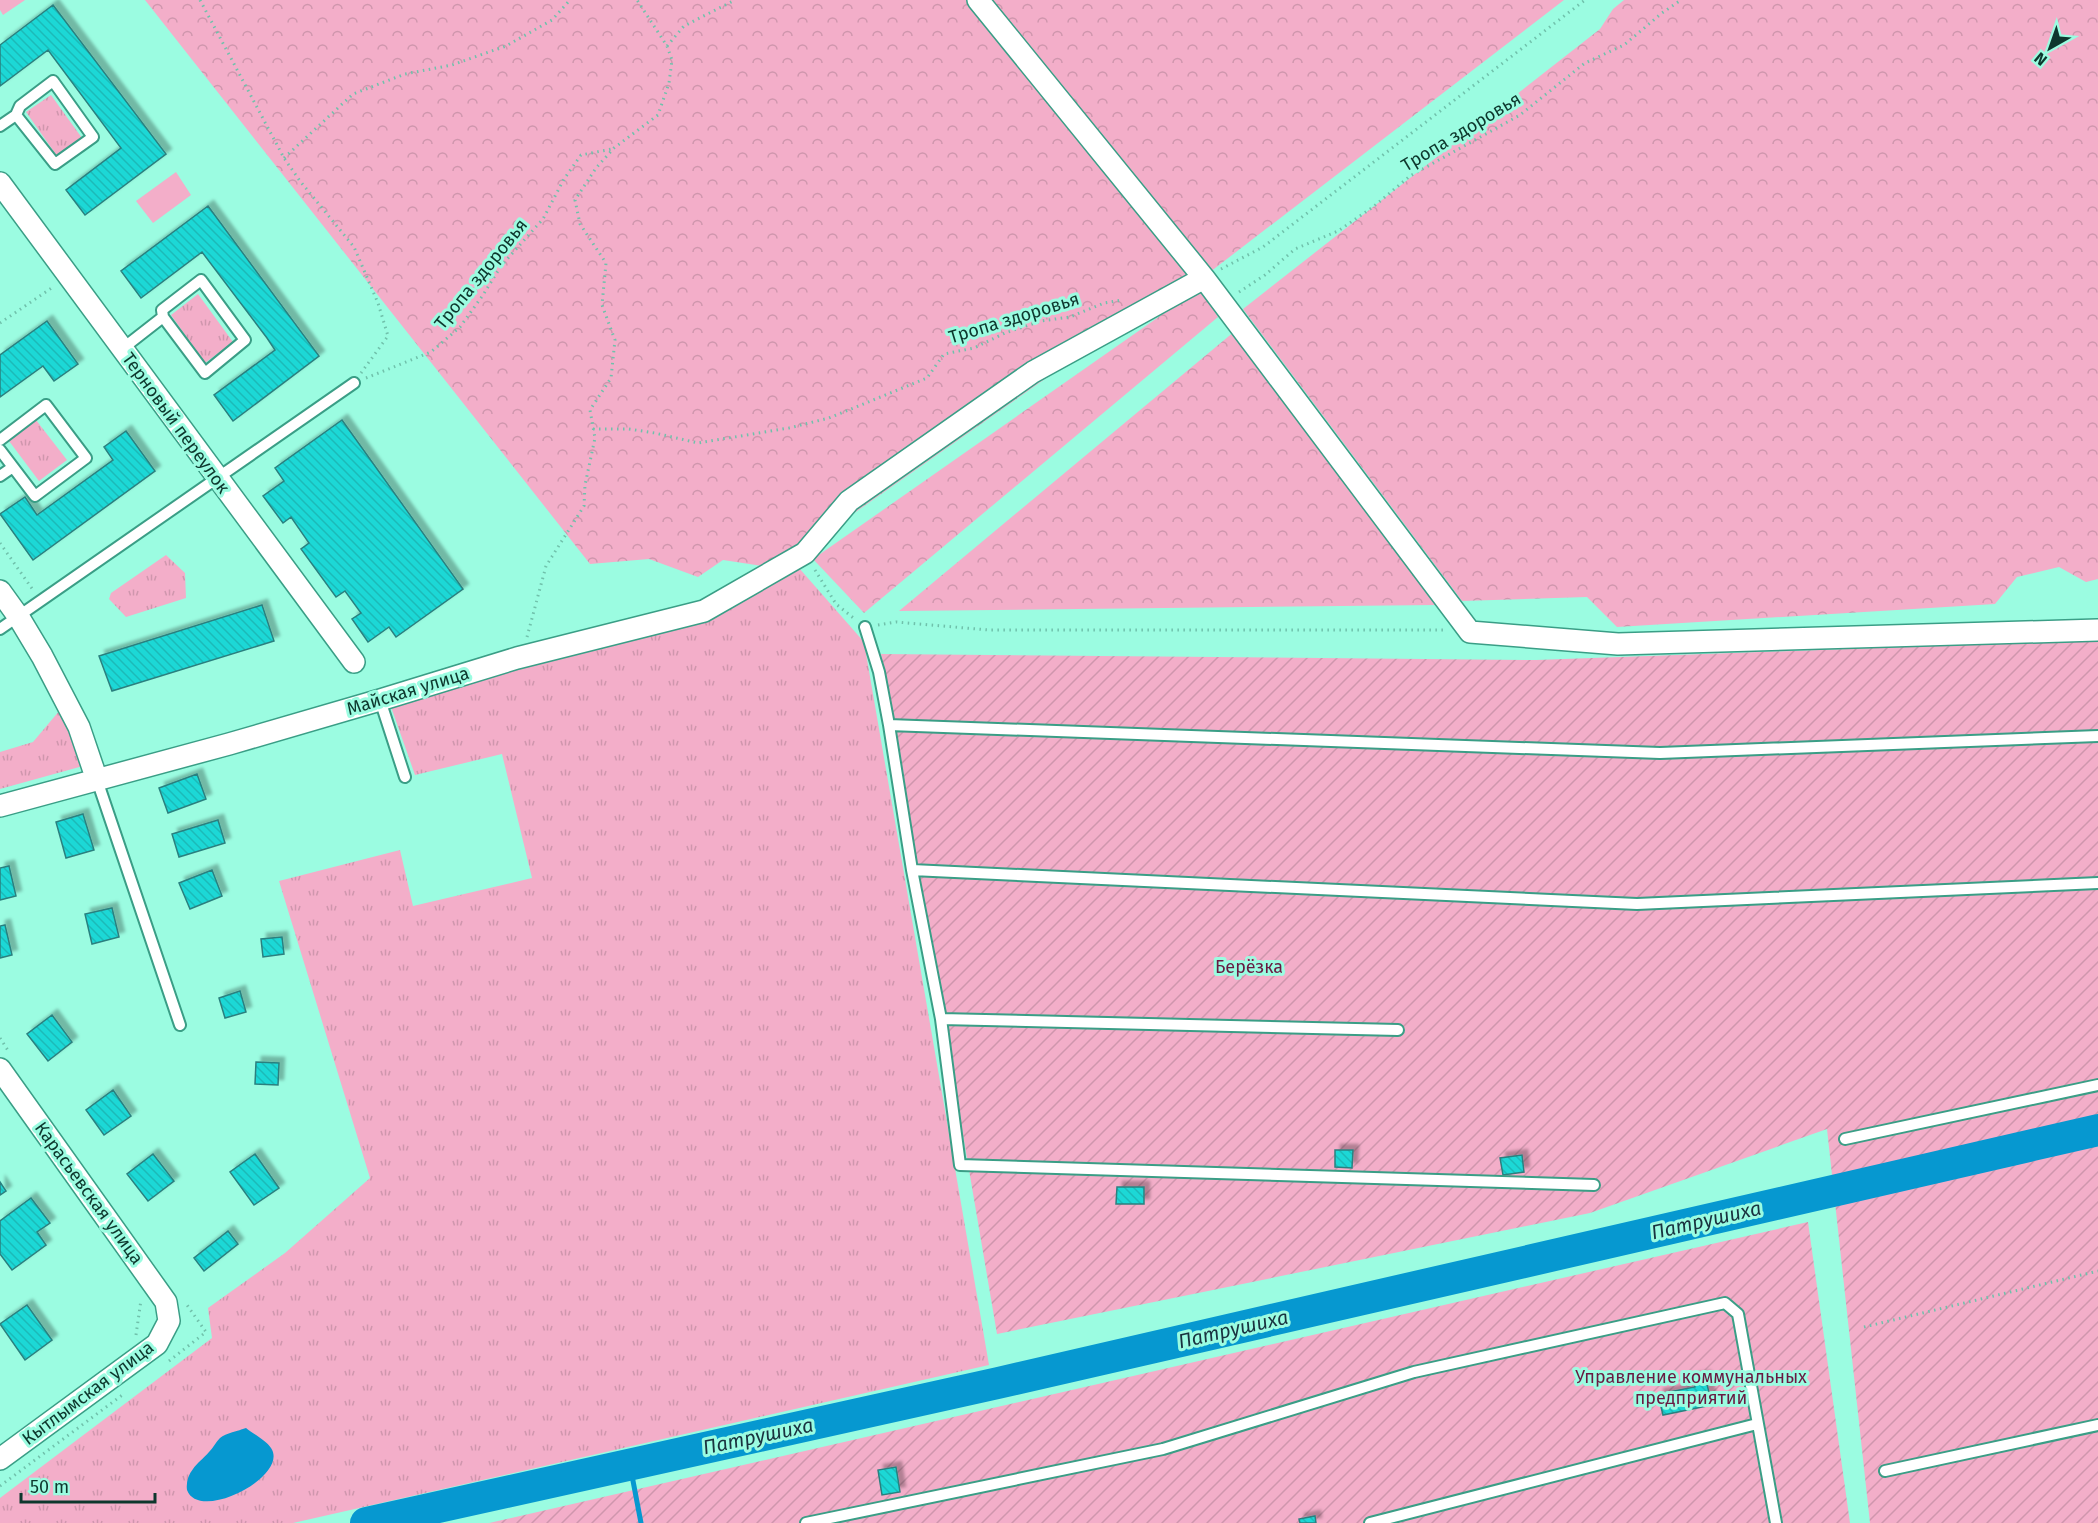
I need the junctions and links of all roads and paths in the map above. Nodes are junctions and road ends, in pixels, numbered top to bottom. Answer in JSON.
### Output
{"nodes":[{"id":1,"x":200,"y":0,"type":"edge"},
{"id":2,"x":570,"y":0,"type":"edge"},
{"id":3,"x":637,"y":0,"type":"edge"},
{"id":4,"x":735,"y":0,"type":"edge"},
{"id":5,"x":978,"y":0,"type":"edge"},
{"id":6,"x":1585,"y":0,"type":"edge"},
{"id":7,"x":1681,"y":0,"type":"edge"},
{"id":8,"x":667,"y":46,"type":"junction"},
{"id":9,"x":16,"y":115,"type":"junction"},
{"id":10,"x":0,"y":126,"type":"edge"},
{"id":11,"x":614,"y":148,"type":"junction"},
{"id":12,"x":284,"y":158,"type":"junction"},
{"id":13,"x":0,"y":183,"type":"edge"},
{"id":14,"x":1204,"y":278,"type":"junction"},
{"id":15,"x":57,"y":285,"type":"dead end"},
{"id":16,"x":1124,"y":300,"type":"dead end"},
{"id":17,"x":1222,"y":302,"type":"junction"},
{"id":18,"x":163,"y":317,"type":"junction"},
{"id":19,"x":0,"y":323,"type":"edge"},
{"id":20,"x":123,"y":349,"type":"junction"},
{"id":21,"x":354,"y":383,"type":"junction"},
{"id":22,"x":594,"y":429,"type":"junction"},
{"id":23,"x":0,"y":440,"type":"edge"},
{"id":24,"x":0,"y":450,"type":"edge"},
{"id":25,"x":12,"y":467,"type":"junction"},
{"id":26,"x":0,"y":476,"type":"edge"},
{"id":27,"x":216,"y":478,"type":"junction"},
{"id":28,"x":0,"y":543,"type":"edge"},
{"id":29,"x":805,"y":553,"type":"junction"},
{"id":30,"x":0,"y":591,"type":"edge"},
{"id":31,"x":41,"y":601,"type":"junction"},
{"id":32,"x":18,"y":616,"type":"junction"},
{"id":33,"x":865,"y":627,"type":"junction"},
{"id":34,"x":0,"y":629,"type":"edge"},
{"id":35,"x":2098,"y":630,"type":"edge"},
{"id":36,"x":1470,"y":632,"type":"junction"},
{"id":37,"x":524,"y":656,"type":"junction"},
{"id":38,"x":354,"y":662,"type":"dead end"},
{"id":39,"x":380,"y":700,"type":"junction"},
{"id":40,"x":889,"y":725,"type":"junction"},
{"id":41,"x":2098,"y":736,"type":"edge"},
{"id":42,"x":405,"y":777,"type":"dead end"},
{"id":43,"x":97,"y":780,"type":"junction"},
{"id":44,"x":0,"y":806,"type":"edge"},
{"id":45,"x":912,"y":870,"type":"junction"},
{"id":46,"x":2098,"y":883,"type":"edge"},
{"id":47,"x":941,"y":1019,"type":"junction"},
{"id":48,"x":180,"y":1025,"type":"dead end"},
{"id":49,"x":1398,"y":1030,"type":"dead end"},
{"id":50,"x":0,"y":1069,"type":"edge"},
{"id":51,"x":2098,"y":1085,"type":"edge"},
{"id":52,"x":1845,"y":1139,"type":"dead end"},
{"id":53,"x":1594,"y":1185,"type":"dead end"},
{"id":54,"x":2098,"y":1271,"type":"edge"},
{"id":55,"x":142,"y":1298,"type":"dead end"},
{"id":56,"x":169,"y":1321,"type":"joint"},
{"id":57,"x":1864,"y":1327,"type":"dead end"},
{"id":58,"x":206,"y":1332,"type":"dead end"},
{"id":59,"x":135,"y":1337,"type":"dead end"},
{"id":60,"x":162,"y":1366,"type":"dead end"},
{"id":61,"x":134,"y":1387,"type":"dead end"},
{"id":62,"x":1757,"y":1425,"type":"junction"},
{"id":63,"x":2098,"y":1425,"type":"edge"},
{"id":64,"x":0,"y":1459,"type":"edge"},
{"id":65,"x":1885,"y":1471,"type":"dead end"},
{"id":66,"x":0,"y":1486,"type":"edge"},
{"id":67,"x":806,"y":1523,"type":"edge"},
{"id":68,"x":1370,"y":1523,"type":"edge"},
{"id":69,"x":1776,"y":1523,"type":"edge"}],
"edges":[{"from":1,"to":12,"type":"path"},
{"from":2,"to":12,"type":"path"},
{"from":3,"to":8,"type":"path","name":"Тропа здоровья"},
{"from":4,"to":8,"type":"path"},
{"from":5,"to":14,"type":"street"},
{"from":6,"to":14,"type":"path"},
{"from":7,"to":17,"type":"path","name":"Тропа здоровья"},
{"from":8,"to":11,"type":"path","name":"Тропа здоровья"},
{"from":9,"to":9,"type":"lane"},
{"from":9,"to":10,"type":"lane"},
{"from":11,"to":21,"type":"path","name":"Тропа здоровья"},
{"from":11,"to":22,"type":"path","name":"Тропа здоровья"},
{"from":12,"to":21,"type":"path"},
{"from":13,"to":20,"type":"street","name":"Терновый переулок"},
{"from":14,"to":17,"type":"street"},
{"from":14,"to":29,"type":"street","name":"Майская улица"},
{"from":15,"to":19,"type":"path"},
{"from":16,"to":22,"type":"path","name":"Тропа здоровья"},
{"from":17,"to":36,"type":"street"},
{"from":18,"to":18,"type":"lane"},
{"from":18,"to":20,"type":"lane"},
{"from":20,"to":27,"type":"street","name":"Терновый переулок"},
{"from":21,"to":27,"type":"lane"},
{"from":22,"to":37,"type":"path","name":"Тропа здоровья"},
{"from":23,"to":25,"type":"lane"},
{"from":24,"to":25,"type":"lane"},
{"from":25,"to":26,"type":"lane"},
{"from":27,"to":31,"type":"lane"},
{"from":27,"to":38,"type":"street","name":"Терновый переулок"},
{"from":28,"to":31,"type":"path"},
{"from":29,"to":33,"type":"path"},
{"from":29,"to":37,"type":"street","name":"Майская улица"},
{"from":30,"to":32,"type":"street"},
{"from":31,"to":32,"type":"lane"},
{"from":32,"to":34,"type":"lane"},
{"from":32,"to":43,"type":"street"},
{"from":33,"to":36,"type":"path"},
{"from":33,"to":40,"type":"lane"},
{"from":35,"to":36,"type":"street"},
{"from":37,"to":39,"type":"street","name":"Майская улица"},
{"from":39,"to":42,"type":"lane"},
{"from":39,"to":43,"type":"street","name":"Майская улица"},
{"from":40,"to":41,"type":"lane"},
{"from":40,"to":45,"type":"lane"},
{"from":43,"to":44,"type":"street","name":"Майская улица"},
{"from":43,"to":48,"type":"lane"},
{"from":45,"to":46,"type":"lane"},
{"from":45,"to":47,"type":"lane"},
{"from":47,"to":49,"type":"lane"},
{"from":47,"to":53,"type":"lane"},
{"from":50,"to":56,"type":"street","name":"Карасьевская улица"},
{"from":51,"to":52,"type":"lane"},
{"from":54,"to":57,"type":"path"},
{"from":55,"to":59,"type":"path"},
{"from":56,"to":64,"type":"street","name":"Кытлымская улица"},
{"from":58,"to":60,"type":"path"},
{"from":61,"to":66,"type":"path"},
{"from":62,"to":67,"type":"lane"},
{"from":62,"to":68,"type":"lane"},
{"from":62,"to":69,"type":"lane"},
{"from":63,"to":65,"type":"lane"}]}
